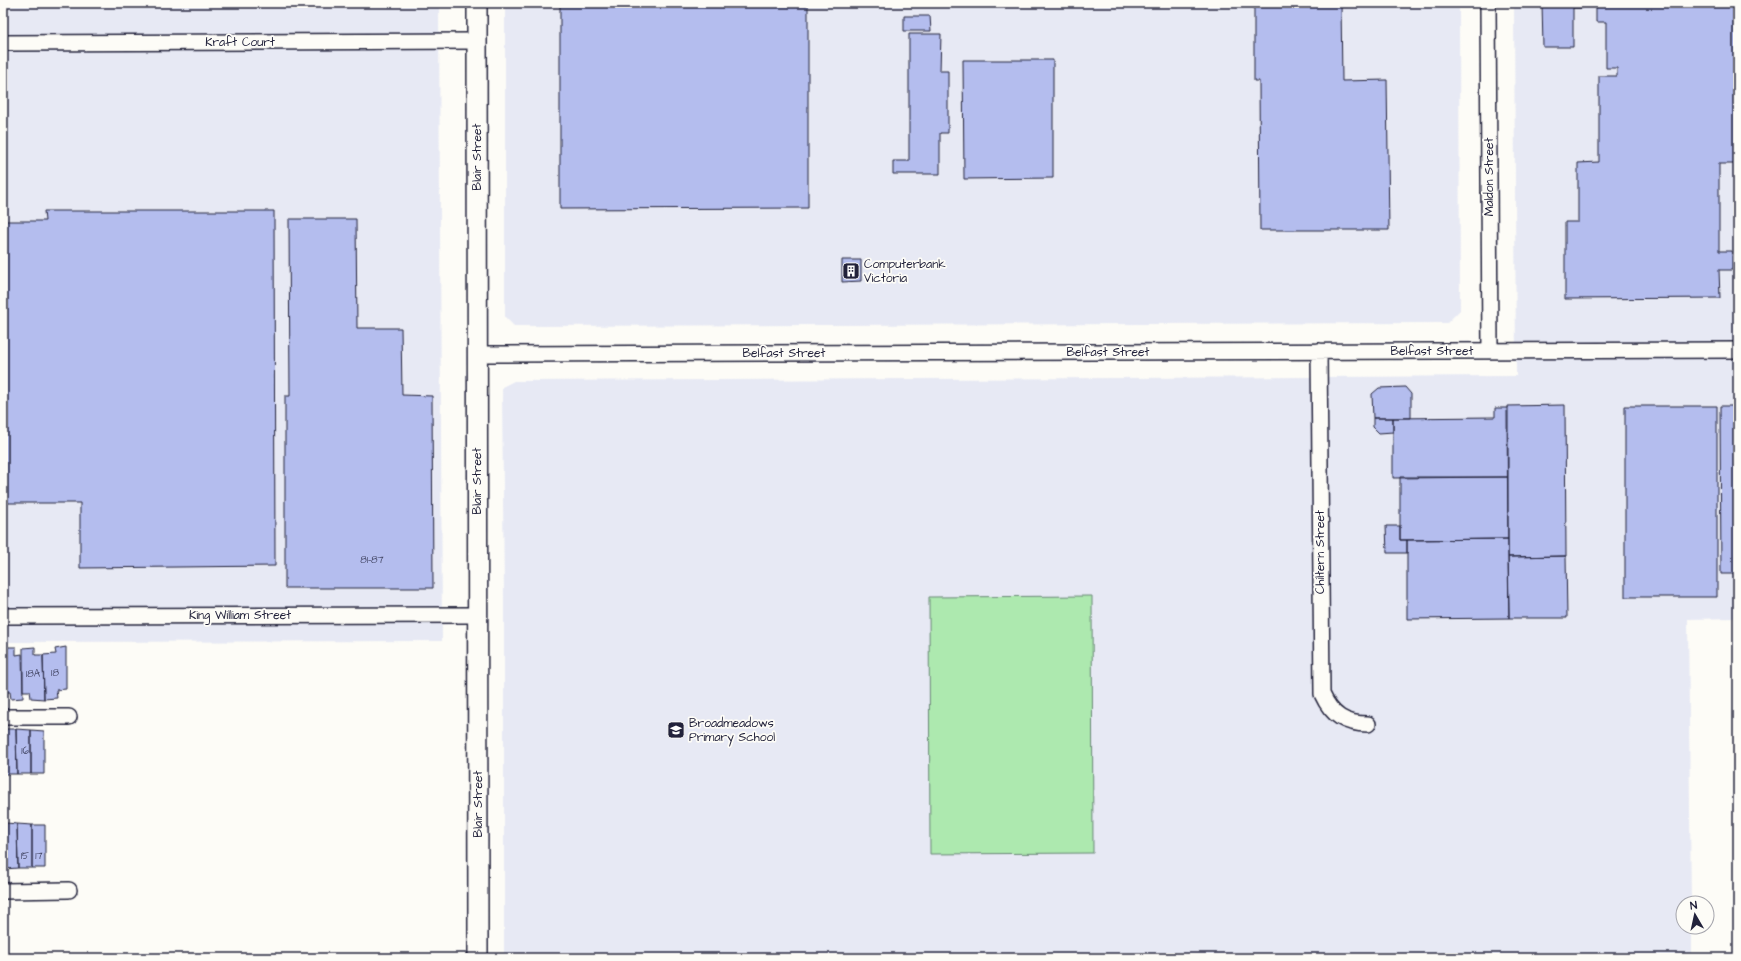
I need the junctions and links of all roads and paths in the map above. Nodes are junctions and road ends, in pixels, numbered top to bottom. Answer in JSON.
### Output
{"nodes":[{"id":1,"x":477,"y":3,"type":"edge"},
{"id":2,"x":1488,"y":3,"type":"edge"},
{"id":3,"x":477,"y":42,"type":"junction"},
{"id":4,"x":3,"y":43,"type":"edge"},
{"id":5,"x":1738,"y":350,"type":"edge"},
{"id":6,"x":1319,"y":351,"type":"junction"},
{"id":7,"x":1490,"y":351,"type":"junction"},
{"id":8,"x":477,"y":354,"type":"junction"},
{"id":9,"x":478,"y":615,"type":"junction"},
{"id":10,"x":3,"y":616,"type":"edge"},
{"id":11,"x":3,"y":717,"type":"edge"},
{"id":12,"x":69,"y":717,"type":"dead end"},
{"id":13,"x":1368,"y":724,"type":"dead end"},
{"id":14,"x":69,"y":890,"type":"dead end"},
{"id":15,"x":3,"y":891,"type":"edge"},
{"id":16,"x":478,"y":958,"type":"edge"}],
"edges":[{"from":1,"to":3,"type":"street","name":"Blair Street"},
{"from":2,"to":7,"type":"street","name":"Maldon Street"},
{"from":3,"to":4,"type":"street","name":"Kraft Court"},
{"from":3,"to":8,"type":"street","name":"Blair Street"},
{"from":5,"to":7,"type":"street","name":"Belfast Street"},
{"from":6,"to":7,"type":"street","name":"Belfast Street"},
{"from":6,"to":8,"type":"street","name":"Belfast Street"},
{"from":6,"to":13,"type":"street","name":"Chiltern Street"},
{"from":8,"to":9,"type":"street","name":"Blair Street"},
{"from":9,"to":10,"type":"street","name":"King William Street"},
{"from":9,"to":16,"type":"street","name":"Blair Street"},
{"from":11,"to":12,"type":"street"},
{"from":14,"to":15,"type":"street"}]}
